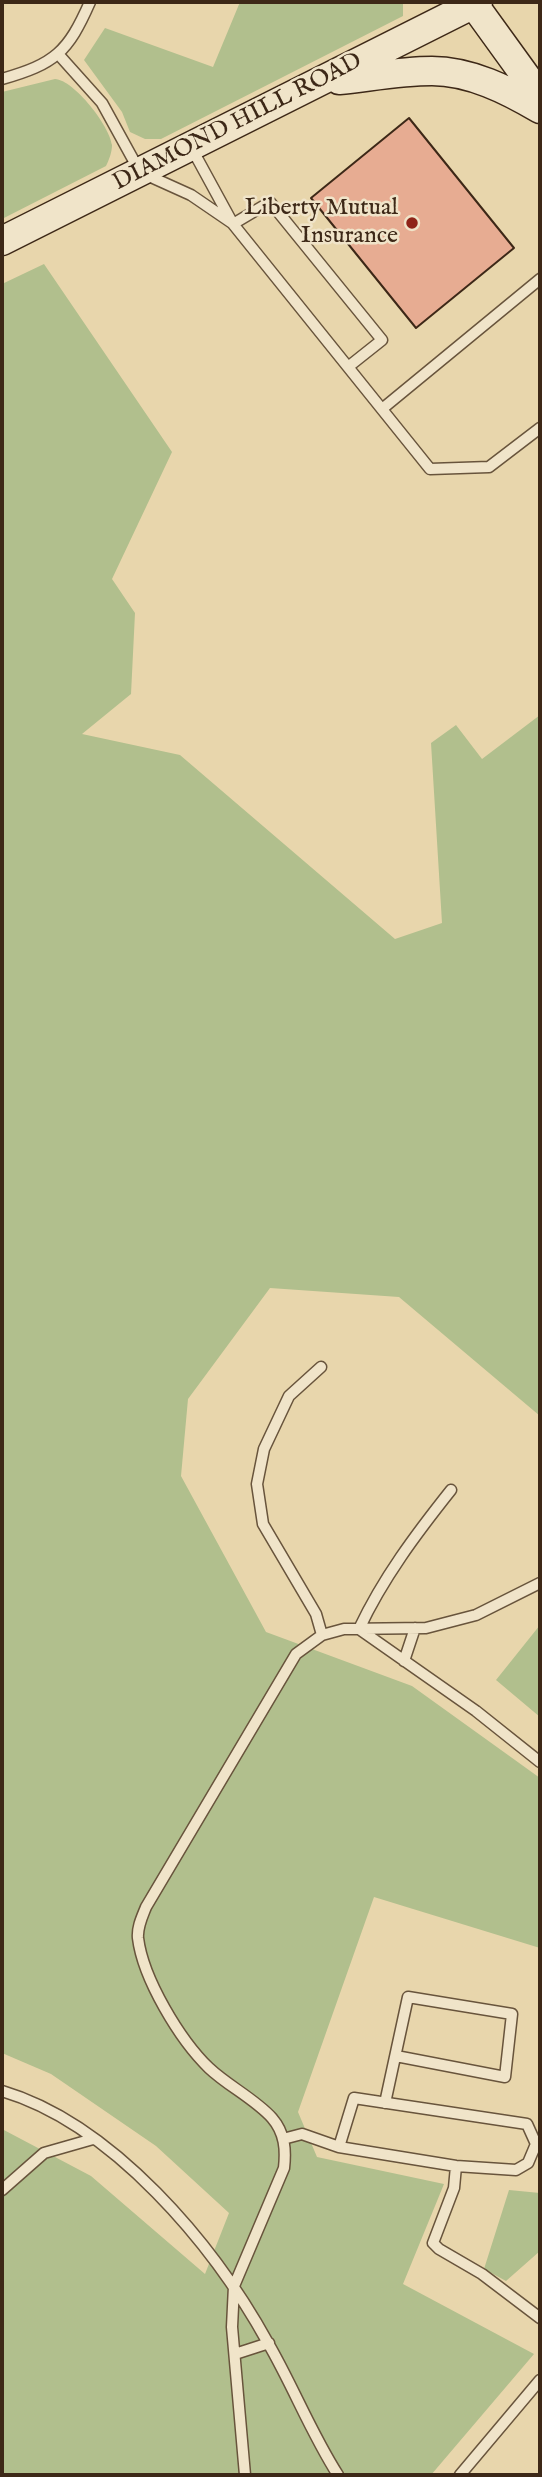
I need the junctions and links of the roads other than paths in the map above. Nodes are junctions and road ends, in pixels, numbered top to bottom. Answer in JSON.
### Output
{"nodes":[{"id":1,"x":90,"y":2,"type":"edge"},
{"id":2,"x":474,"y":2,"type":"edge"},
{"id":3,"x":59,"y":55,"type":"junction"},
{"id":4,"x":2,"y":79,"type":"edge"},
{"id":5,"x":322,"y":82,"type":"junction"},
{"id":6,"x":540,"y":96,"type":"edge"},
{"id":7,"x":540,"y":109,"type":"edge"},
{"id":8,"x":191,"y":147,"type":"junction"},
{"id":9,"x":140,"y":172,"type":"junction"},
{"id":10,"x":233,"y":224,"type":"junction"},
{"id":11,"x":2,"y":241,"type":"edge"},
{"id":12,"x":540,"y":279,"type":"edge"},
{"id":13,"x":348,"y":367,"type":"junction"},
{"id":14,"x":382,"y":409,"type":"junction"},
{"id":15,"x":540,"y":428,"type":"edge"},
{"id":16,"x":321,"y":1367,"type":"dead end"},
{"id":17,"x":451,"y":1490,"type":"dead end"},
{"id":18,"x":540,"y":1583,"type":"edge"},
{"id":19,"x":415,"y":1628,"type":"junction"},
{"id":20,"x":359,"y":1629,"type":"junction"},
{"id":21,"x":322,"y":1635,"type":"junction"},
{"id":22,"x":404,"y":1661,"type":"junction"},
{"id":23,"x":540,"y":1762,"type":"edge"},
{"id":24,"x":396,"y":2056,"type":"junction"},
{"id":25,"x":2,"y":2091,"type":"edge"},
{"id":26,"x":385,"y":2103,"type":"junction"},
{"id":27,"x":93,"y":2139,"type":"junction"},
{"id":28,"x":283,"y":2139,"type":"junction"},
{"id":29,"x":339,"y":2147,"type":"junction"},
{"id":30,"x":456,"y":2166,"type":"junction"},
{"id":31,"x":2,"y":2190,"type":"edge"},
{"id":32,"x":234,"y":2286,"type":"junction"},
{"id":33,"x":540,"y":2318,"type":"edge"},
{"id":34,"x":269,"y":2343,"type":"junction"},
{"id":35,"x":235,"y":2354,"type":"junction"},
{"id":36,"x":540,"y":2381,"type":"edge"},
{"id":37,"x":245,"y":2475,"type":"edge"},
{"id":38,"x":338,"y":2475,"type":"edge"},
{"id":39,"x":460,"y":2475,"type":"edge"}],
"edges":[{"from":1,"to":3,"type":"lane"},
{"from":2,"to":5,"type":"main road","name":"DIAMOND HILL ROAD"},
{"from":2,"to":6,"type":"main road"},
{"from":3,"to":4,"type":"lane"},
{"from":3,"to":9,"type":"lane"},
{"from":5,"to":7,"type":"main road"},
{"from":5,"to":8,"type":"main road","name":"DIAMOND HILL ROAD"},
{"from":8,"to":9,"type":"main road","name":"DIAMOND HILL ROAD"},
{"from":8,"to":10,"type":"lane"},
{"from":9,"to":10,"type":"lane"},
{"from":9,"to":11,"type":"main road","name":"DIAMOND HILL ROAD"},
{"from":10,"to":13,"type":"lane"},
{"from":10,"to":13,"type":"lane"},
{"from":12,"to":14,"type":"lane"},
{"from":13,"to":14,"type":"lane"},
{"from":14,"to":15,"type":"lane"},
{"from":16,"to":21,"type":"lane"},
{"from":17,"to":20,"type":"lane"},
{"from":18,"to":19,"type":"lane"},
{"from":19,"to":20,"type":"lane"},
{"from":19,"to":22,"type":"lane"},
{"from":20,"to":21,"type":"lane"},
{"from":20,"to":22,"type":"lane"},
{"from":21,"to":28,"type":"lane"},
{"from":22,"to":23,"type":"lane"},
{"from":24,"to":24,"type":"lane"},
{"from":24,"to":26,"type":"lane"},
{"from":25,"to":27,"type":"lane"},
{"from":26,"to":29,"type":"lane"},
{"from":26,"to":30,"type":"lane"},
{"from":27,"to":31,"type":"lane"},
{"from":27,"to":32,"type":"lane"},
{"from":28,"to":29,"type":"lane"},
{"from":28,"to":32,"type":"lane"},
{"from":29,"to":30,"type":"lane"},
{"from":30,"to":33,"type":"lane"},
{"from":32,"to":34,"type":"lane"},
{"from":32,"to":35,"type":"lane"},
{"from":34,"to":35,"type":"lane"},
{"from":34,"to":38,"type":"lane"},
{"from":35,"to":37,"type":"lane"},
{"from":36,"to":39,"type":"lane"}]}
